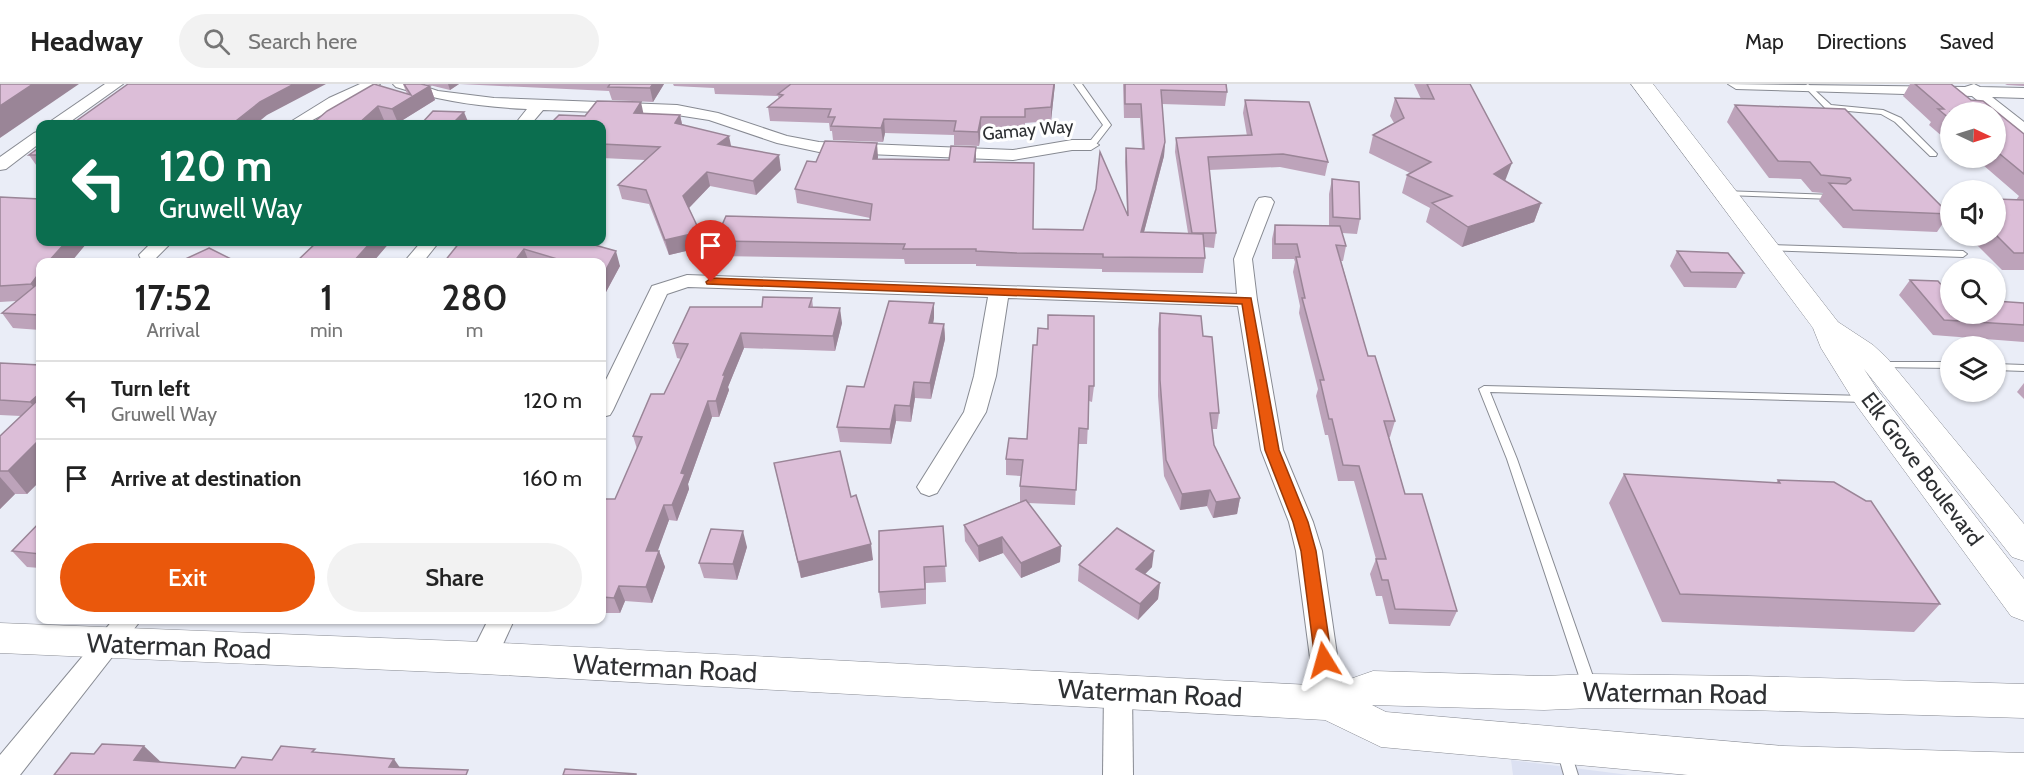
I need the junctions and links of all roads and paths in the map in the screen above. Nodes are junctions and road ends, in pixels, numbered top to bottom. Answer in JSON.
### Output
{"nodes":[{"id":1,"x":115,"y":84,"type":"edge"},
{"id":2,"x":372,"y":84,"type":"edge"},
{"id":3,"x":401,"y":84,"type":"edge"},
{"id":4,"x":1078,"y":84,"type":"edge"},
{"id":5,"x":1642,"y":84,"type":"edge"},
{"id":6,"x":1736,"y":84,"type":"edge"},
{"id":7,"x":1808,"y":86,"type":"junction"},
{"id":8,"x":1971,"y":87,"type":"edge"},
{"id":9,"x":2024,"y":93,"type":"edge"},
{"id":10,"x":539,"y":105,"type":"junction"},
{"id":11,"x":63,"y":120,"type":"edge"},
{"id":12,"x":302,"y":120,"type":"edge"},
{"id":13,"x":526,"y":120,"type":"edge"},
{"id":14,"x":2024,"y":130,"type":"edge"},
{"id":15,"x":36,"y":139,"type":"edge"},
{"id":16,"x":1091,"y":145,"type":"joint"},
{"id":17,"x":1933,"y":154,"type":"dead end"},
{"id":18,"x":0,"y":165,"type":"edge"},
{"id":19,"x":1725,"y":193,"type":"junction"},
{"id":20,"x":1835,"y":198,"type":"edge"},
{"id":21,"x":1265,"y":202,"type":"dead end"},
{"id":22,"x":158,"y":246,"type":"edge"},
{"id":23,"x":427,"y":246,"type":"edge"},
{"id":24,"x":1767,"y":248,"type":"junction"},
{"id":25,"x":1963,"y":254,"type":"dead end"},
{"id":26,"x":148,"y":255,"type":"dead end"},
{"id":27,"x":416,"y":258,"type":"edge"},
{"id":28,"x":999,"y":293,"type":"junction"},
{"id":29,"x":1247,"y":300,"type":"junction"},
{"id":30,"x":1827,"y":327,"type":"junction"},
{"id":31,"x":1877,"y":365,"type":"junction"},
{"id":32,"x":1940,"y":365,"type":"edge"},
{"id":33,"x":2006,"y":367,"type":"edge"},
{"id":34,"x":2024,"y":368,"type":"edge"},
{"id":35,"x":1868,"y":399,"type":"junction"},
{"id":36,"x":606,"y":402,"type":"edge"},
{"id":37,"x":930,"y":487,"type":"dead end"},
{"id":38,"x":2022,"y":542,"type":"edge"},
{"id":39,"x":2024,"y":606,"type":"edge"},
{"id":40,"x":499,"y":624,"type":"edge"},
{"id":41,"x":119,"y":631,"type":"edge"},
{"id":42,"x":0,"y":638,"type":"edge"},
{"id":43,"x":483,"y":658,"type":"junction"},
{"id":44,"x":1118,"y":690,"type":"junction"},
{"id":45,"x":1591,"y":691,"type":"junction"},
{"id":46,"x":2024,"y":701,"type":"edge"},
{"id":47,"x":1330,"y":703,"type":"junction"},
{"id":48,"x":1566,"y":760,"type":"edge"},
{"id":49,"x":1786,"y":770,"type":"edge"},
{"id":50,"x":2024,"y":772,"type":"edge"},
{"id":51,"x":2,"y":775,"type":"edge"},
{"id":52,"x":1118,"y":775,"type":"edge"}],
"edges":[{"from":1,"to":11,"type":"street"},
{"from":2,"to":12,"type":"street"},
{"from":3,"to":10,"type":"street","name":"Gamay Way"},
{"from":4,"to":16,"type":"lane"},
{"from":5,"to":19,"type":"main road","name":"Elk Grove Boulevard"},
{"from":6,"to":7,"type":"street"},
{"from":7,"to":8,"type":"street"},
{"from":7,"to":17,"type":"lane"},
{"from":8,"to":9,"type":"street"},
{"from":8,"to":14,"type":"street"},
{"from":10,"to":13,"type":"street"},
{"from":10,"to":16,"type":"street","name":"Gamay Way"},
{"from":15,"to":18,"type":"street"},
{"from":19,"to":20,"type":"lane"},
{"from":19,"to":24,"type":"main road","name":"Elk Grove Boulevard"},
{"from":21,"to":29,"type":"street"},
{"from":22,"to":26,"type":"street"},
{"from":23,"to":27,"type":"street"},
{"from":24,"to":25,"type":"lane"},
{"from":24,"to":30,"type":"main road","name":"Elk Grove Boulevard"},
{"from":28,"to":29,"type":"street"},
{"from":28,"to":36,"type":"street"},
{"from":28,"to":37,"type":"street"},
{"from":29,"to":47,"type":"street"},
{"from":30,"to":31,"type":"main road","name":"Elk Grove Boulevard"},
{"from":30,"to":35,"type":"main road","name":"Elk Grove Boulevard"},
{"from":31,"to":32,"type":"lane"},
{"from":31,"to":38,"type":"main road","name":"Elk Grove Boulevard"},
{"from":33,"to":34,"type":"lane"},
{"from":35,"to":39,"type":"main road","name":"Elk Grove Boulevard"},
{"from":35,"to":45,"type":"lane"},
{"from":40,"to":43,"type":"street"},
{"from":41,"to":42,"type":"main road","name":"Waterman Road"},
{"from":41,"to":43,"type":"main road","name":"Waterman Road"},
{"from":41,"to":51,"type":"street"},
{"from":43,"to":44,"type":"main road","name":"Waterman Road"},
{"from":44,"to":47,"type":"main road","name":"Waterman Road"},
{"from":44,"to":52,"type":"street"},
{"from":45,"to":46,"type":"main road","name":"Waterman Road"},
{"from":45,"to":47,"type":"main road","name":"Waterman Road"},
{"from":47,"to":48,"type":"main road","name":"Waterman Road"},
{"from":48,"to":49,"type":"main road","name":"Waterman Road"},
{"from":49,"to":50,"type":"main road","name":"Waterman Road"}]}
